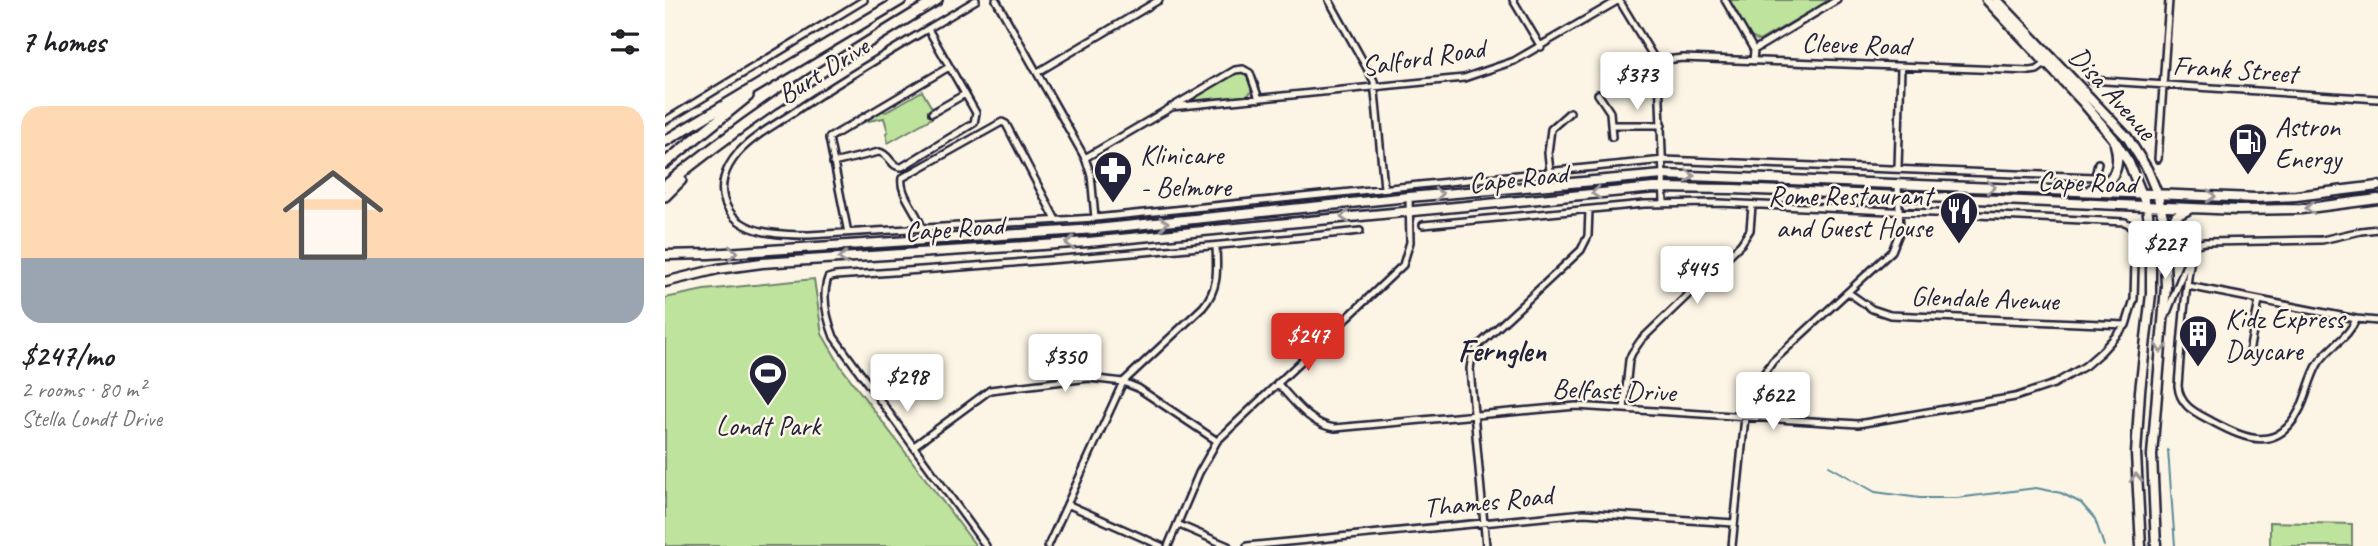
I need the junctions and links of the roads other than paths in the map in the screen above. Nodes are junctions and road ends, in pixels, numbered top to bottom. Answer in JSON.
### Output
{"nodes":[{"id":1,"x":864,"y":0,"type":"edge"},
{"id":2,"x":901,"y":0,"type":"edge"},
{"id":3,"x":937,"y":0,"type":"edge"},
{"id":4,"x":976,"y":0,"type":"edge"},
{"id":5,"x":996,"y":0,"type":"edge"},
{"id":6,"x":1159,"y":0,"type":"edge"},
{"id":7,"x":1513,"y":0,"type":"edge"},
{"id":8,"x":1619,"y":0,"type":"edge"},
{"id":9,"x":1725,"y":0,"type":"edge"},
{"id":10,"x":1837,"y":0,"type":"edge"},
{"id":11,"x":1987,"y":0,"type":"edge"},
{"id":12,"x":1997,"y":0,"type":"edge"},
{"id":13,"x":2169,"y":0,"type":"edge"},
{"id":14,"x":1330,"y":1,"type":"edge"},
{"id":15,"x":928,"y":29,"type":"junction"},
{"id":16,"x":1541,"y":47,"type":"junction"},
{"id":17,"x":1754,"y":50,"type":"junction"},
{"id":18,"x":1655,"y":61,"type":"junction"},
{"id":19,"x":1753,"y":61,"type":"junction"},
{"id":20,"x":2050,"y":61,"type":"junction"},
{"id":21,"x":786,"y":67,"type":"junction"},
{"id":22,"x":949,"y":67,"type":"junction"},
{"id":23,"x":1901,"y":68,"type":"junction"},
{"id":24,"x":1038,"y":72,"type":"junction"},
{"id":25,"x":2090,"y":79,"type":"dead end"},
{"id":26,"x":2163,"y":85,"type":"junction"},
{"id":27,"x":1375,"y":88,"type":"junction"},
{"id":28,"x":965,"y":94,"type":"junction"},
{"id":29,"x":1598,"y":94,"type":"dead end"},
{"id":30,"x":1259,"y":99,"type":"junction"},
{"id":31,"x":2378,"y":99,"type":"edge"},
{"id":32,"x":1171,"y":107,"type":"junction"},
{"id":33,"x":1570,"y":112,"type":"dead end"},
{"id":34,"x":932,"y":113,"type":"dead end"},
{"id":35,"x":665,"y":121,"type":"edge"},
{"id":36,"x":748,"y":121,"type":"junction"},
{"id":37,"x":1612,"y":125,"type":"junction"},
{"id":38,"x":1662,"y":125,"type":"junction"},
{"id":39,"x":1612,"y":136,"type":"dead end"},
{"id":40,"x":2113,"y":138,"type":"junction"},
{"id":41,"x":665,"y":141,"type":"edge"},
{"id":42,"x":1085,"y":158,"type":"junction"},
{"id":43,"x":2158,"y":159,"type":"dead end"},
{"id":44,"x":1664,"y":160,"type":"junction"},
{"id":45,"x":665,"y":163,"type":"edge"},
{"id":46,"x":833,"y":163,"type":"junction"},
{"id":47,"x":2098,"y":163,"type":"dead end"},
{"id":48,"x":1898,"y":168,"type":"junction"},
{"id":49,"x":1550,"y":171,"type":"junction"},
{"id":50,"x":1663,"y":175,"type":"junction"},
{"id":51,"x":1898,"y":183,"type":"junction"},
{"id":52,"x":665,"y":186,"type":"edge"},
{"id":53,"x":2378,"y":186,"type":"edge"},
{"id":54,"x":1384,"y":188,"type":"junction"},
{"id":55,"x":1664,"y":188,"type":"junction"},
{"id":56,"x":2085,"y":191,"type":"junction"},
{"id":57,"x":2157,"y":193,"type":"junction"},
{"id":58,"x":2143,"y":194,"type":"junction"},
{"id":59,"x":665,"y":196,"type":"edge"},
{"id":60,"x":1409,"y":197,"type":"junction"},
{"id":61,"x":1899,"y":197,"type":"junction"},
{"id":62,"x":2378,"y":199,"type":"edge"},
{"id":63,"x":724,"y":200,"type":"joint"},
{"id":64,"x":1664,"y":203,"type":"junction"},
{"id":65,"x":1752,"y":206,"type":"junction"},
{"id":66,"x":2160,"y":206,"type":"junction"},
{"id":67,"x":2147,"y":207,"type":"junction"},
{"id":68,"x":2191,"y":209,"type":"junction"},
{"id":69,"x":1589,"y":210,"type":"junction"},
{"id":70,"x":1410,"y":211,"type":"junction"},
{"id":71,"x":1900,"y":213,"type":"junction"},
{"id":72,"x":1095,"y":218,"type":"junction"},
{"id":73,"x":1056,"y":220,"type":"junction"},
{"id":74,"x":2125,"y":222,"type":"joint"},
{"id":75,"x":1423,"y":225,"type":"dead end"},
{"id":76,"x":922,"y":228,"type":"junction"},
{"id":77,"x":1096,"y":229,"type":"junction"},
{"id":78,"x":2378,"y":229,"type":"edge"},
{"id":79,"x":1360,"y":232,"type":"dead end"},
{"id":80,"x":848,"y":233,"type":"junction"},
{"id":81,"x":1097,"y":241,"type":"junction"},
{"id":82,"x":2165,"y":246,"type":"junction"},
{"id":83,"x":1216,"y":247,"type":"junction"},
{"id":84,"x":2192,"y":251,"type":"junction"},
{"id":85,"x":665,"y":255,"type":"edge"},
{"id":86,"x":665,"y":282,"type":"edge"},
{"id":87,"x":2188,"y":286,"type":"junction"},
{"id":88,"x":1849,"y":293,"type":"junction"},
{"id":89,"x":2259,"y":301,"type":"junction"},
{"id":90,"x":2357,"y":319,"type":"junction"},
{"id":91,"x":2164,"y":320,"type":"junction"},
{"id":92,"x":2378,"y":321,"type":"edge"},
{"id":93,"x":2126,"y":325,"type":"junction"},
{"id":94,"x":2249,"y":352,"type":"dead end"},
{"id":95,"x":1123,"y":382,"type":"junction"},
{"id":96,"x":1277,"y":383,"type":"junction"},
{"id":97,"x":1624,"y":409,"type":"junction"},
{"id":98,"x":1474,"y":415,"type":"junction"},
{"id":99,"x":1745,"y":417,"type":"junction"},
{"id":100,"x":1217,"y":441,"type":"junction"},
{"id":101,"x":914,"y":446,"type":"junction"},
{"id":102,"x":1067,"y":504,"type":"junction"},
{"id":103,"x":1483,"y":522,"type":"junction"},
{"id":104,"x":1734,"y":523,"type":"junction"},
{"id":105,"x":1177,"y":524,"type":"junction"},
{"id":106,"x":1211,"y":539,"type":"junction"},
{"id":107,"x":986,"y":546,"type":"edge"},
{"id":108,"x":1048,"y":546,"type":"edge"},
{"id":109,"x":1161,"y":546,"type":"edge"},
{"id":110,"x":1168,"y":546,"type":"edge"},
{"id":111,"x":1208,"y":546,"type":"edge"},
{"id":112,"x":1228,"y":546,"type":"edge"},
{"id":113,"x":1247,"y":546,"type":"edge"},
{"id":114,"x":1486,"y":546,"type":"edge"},
{"id":115,"x":1732,"y":546,"type":"edge"},
{"id":116,"x":2141,"y":546,"type":"edge"},
{"id":117,"x":2156,"y":546,"type":"edge"}],
"edges":[{"from":1,"to":35,"type":"street"},
{"from":2,"to":21,"type":"highway"},
{"from":3,"to":36,"type":"highway"},
{"from":4,"to":15,"type":"street","name":"Burt Drive"},
{"from":5,"to":24,"type":"street"},
{"from":6,"to":24,"type":"street"},
{"from":7,"to":16,"type":"street"},
{"from":8,"to":16,"type":"street","name":"Salford Road"},
{"from":8,"to":18,"type":"street"},
{"from":9,"to":17,"type":"street"},
{"from":10,"to":17,"type":"street"},
{"from":11,"to":20,"type":"main road","name":"Disa Avenue"},
{"from":12,"to":20,"type":"main road","name":"Disa Avenue"},
{"from":13,"to":26,"type":"street"},
{"from":14,"to":27,"type":"street"},
{"from":15,"to":22,"type":"street"},
{"from":15,"to":63,"type":"street","name":"Burt Drive"},
{"from":16,"to":27,"type":"street","name":"Salford Road"},
{"from":17,"to":19,"type":"street"},
{"from":18,"to":19,"type":"street","name":"Cleeve Road"},
{"from":18,"to":38,"type":"street"},
{"from":19,"to":23,"type":"street","name":"Cleeve Road"},
{"from":20,"to":23,"type":"street","name":"Cleeve Road"},
{"from":20,"to":40,"type":"main road","name":"Disa Avenue"},
{"from":20,"to":57,"type":"main road","name":"Disa Avenue"},
{"from":21,"to":41,"type":"highway"},
{"from":21,"to":45,"type":"highway"},
{"from":22,"to":28,"type":"street"},
{"from":22,"to":46,"type":"street"},
{"from":23,"to":48,"type":"street"},
{"from":24,"to":42,"type":"street"},
{"from":25,"to":26,"type":"street","name":"Frank Street"},
{"from":26,"to":31,"type":"street","name":"Frank Street"},
{"from":26,"to":43,"type":"street"},
{"from":27,"to":30,"type":"street","name":"Salford Road"},
{"from":27,"to":54,"type":"street"},
{"from":28,"to":34,"type":"street"},
{"from":28,"to":46,"type":"street"},
{"from":29,"to":37,"type":"street"},
{"from":30,"to":32,"type":"street","name":"Salford Road"},
{"from":30,"to":32,"type":"street","name":"Salford Road"},
{"from":32,"to":42,"type":"street","name":"Salford Road"},
{"from":33,"to":49,"type":"street"},
{"from":36,"to":52,"type":"highway"},
{"from":36,"to":59,"type":"highway"},
{"from":37,"to":38,"type":"street"},
{"from":37,"to":39,"type":"street"},
{"from":38,"to":44,"type":"street"},
{"from":40,"to":56,"type":"main road"},
{"from":40,"to":58,"type":"main road","name":"Disa Avenue"},
{"from":42,"to":72,"type":"street"},
{"from":44,"to":48,"type":"street","name":"Cape Road"},
{"from":44,"to":49,"type":"street","name":"Cape Road"},
{"from":44,"to":50,"type":"street"},
{"from":46,"to":80,"type":"street"},
{"from":47,"to":48,"type":"street","name":"Cape Road"},
{"from":49,"to":54,"type":"street","name":"Cape Road"},
{"from":50,"to":51,"type":"main road","name":"Cape Road","one_way":true},
{"from":50,"to":55,"type":"street"},
{"from":60,"to":50,"type":"main road","name":"Cape Road","one_way":true},
{"from":51,"to":56,"type":"main road","name":"Cape Road","one_way":true},
{"from":51,"to":61,"type":"street"},
{"from":57,"to":53,"type":"main road","name":"Cape Road","one_way":true},
{"from":54,"to":72,"type":"street","name":"Cape Road"},
{"from":55,"to":61,"type":"main road","name":"Cape Road"},
{"from":55,"to":64,"type":"street"},
{"from":55,"to":70,"type":"main road","name":"Cape Road","one_way":true},
{"from":56,"to":58,"type":"main road","name":"Cape Road"},
{"from":57,"to":58,"type":"main road","name":"Cape Road"},
{"from":57,"to":66,"type":"main road","name":"Disa Avenue"},
{"from":58,"to":67,"type":"main road","name":"Disa Avenue"},
{"from":60,"to":70,"type":"street"},
{"from":77,"to":60,"type":"main road","name":"Cape Road","one_way":true},
{"from":61,"to":67,"type":"main road","name":"Cape Road"},
{"from":61,"to":71,"type":"street"},
{"from":62,"to":68,"type":"main road","name":"Cape Road","one_way":true},
{"from":63,"to":80,"type":"street","name":"Cape Road"},
{"from":64,"to":65,"type":"street","name":"Cape Road"},
{"from":64,"to":69,"type":"street","name":"Cape Road"},
{"from":65,"to":71,"type":"street","name":"Cape Road"},
{"from":65,"to":97,"type":"street"},
{"from":66,"to":67,"type":"main road","name":"Cape Road"},
{"from":66,"to":68,"type":"main road","name":"Cape Road"},
{"from":66,"to":82,"type":"main road","name":"Disa Avenue"},
{"from":116,"to":67,"type":"main road","name":"Disa Avenue","one_way":true},
{"from":68,"to":82,"type":"main road"},
{"from":69,"to":75,"type":"street","name":"Cape Road"},
{"from":69,"to":98,"type":"street"},
{"from":70,"to":81,"type":"main road","name":"Cape Road","one_way":true},
{"from":70,"to":96,"type":"street"},
{"from":71,"to":74,"type":"street","name":"Cape Road"},
{"from":71,"to":88,"type":"street"},
{"from":72,"to":73,"type":"street","name":"Cape Road"},
{"from":73,"to":76,"type":"street","name":"Cape Road"},
{"from":73,"to":76,"type":"street"},
{"from":74,"to":93,"type":"street","name":"Belfast Drive"},
{"from":76,"to":80,"type":"street","name":"Cape Road"},
{"from":77,"to":81,"type":"main road"},
{"from":85,"to":77,"type":"main road","name":"Cape Road","one_way":true},
{"from":78,"to":84,"type":"street"},
{"from":79,"to":83,"type":"street","name":"Cape Road"},
{"from":81,"to":86,"type":"main road","name":"Cape Road","one_way":true},
{"from":82,"to":91,"type":"main road"},
{"from":83,"to":95,"type":"street"},
{"from":83,"to":101,"type":"street","name":"Cape Road"},
{"from":84,"to":87,"type":"street"},
{"from":84,"to":91,"type":"street"},
{"from":87,"to":89,"type":"street"},
{"from":87,"to":90,"type":"street"},
{"from":88,"to":93,"type":"street","name":"Glendale Avenue"},
{"from":88,"to":99,"type":"street"},
{"from":89,"to":90,"type":"street"},
{"from":89,"to":94,"type":"street"},
{"from":90,"to":92,"type":"street"},
{"from":91,"to":117,"type":"main road","one_way":true},
{"from":93,"to":99,"type":"street","name":"Belfast Drive"},
{"from":95,"to":100,"type":"street"},
{"from":95,"to":101,"type":"street"},
{"from":95,"to":102,"type":"street"},
{"from":96,"to":98,"type":"street","name":"Belfast Drive"},
{"from":96,"to":100,"type":"street"},
{"from":97,"to":98,"type":"street","name":"Belfast Drive"},
{"from":97,"to":99,"type":"street","name":"Belfast Drive"},
{"from":98,"to":103,"type":"street"},
{"from":99,"to":104,"type":"street"},
{"from":100,"to":105,"type":"street"},
{"from":101,"to":107,"type":"street"},
{"from":102,"to":108,"type":"street"},
{"from":102,"to":109,"type":"street"},
{"from":103,"to":104,"type":"street","name":"Thames Road"},
{"from":103,"to":113,"type":"street","name":"Thames Road"},
{"from":103,"to":114,"type":"street"},
{"from":104,"to":115,"type":"street"},
{"from":105,"to":106,"type":"street"},
{"from":105,"to":110,"type":"street"},
{"from":106,"to":111,"type":"street"},
{"from":106,"to":112,"type":"street"}]}
